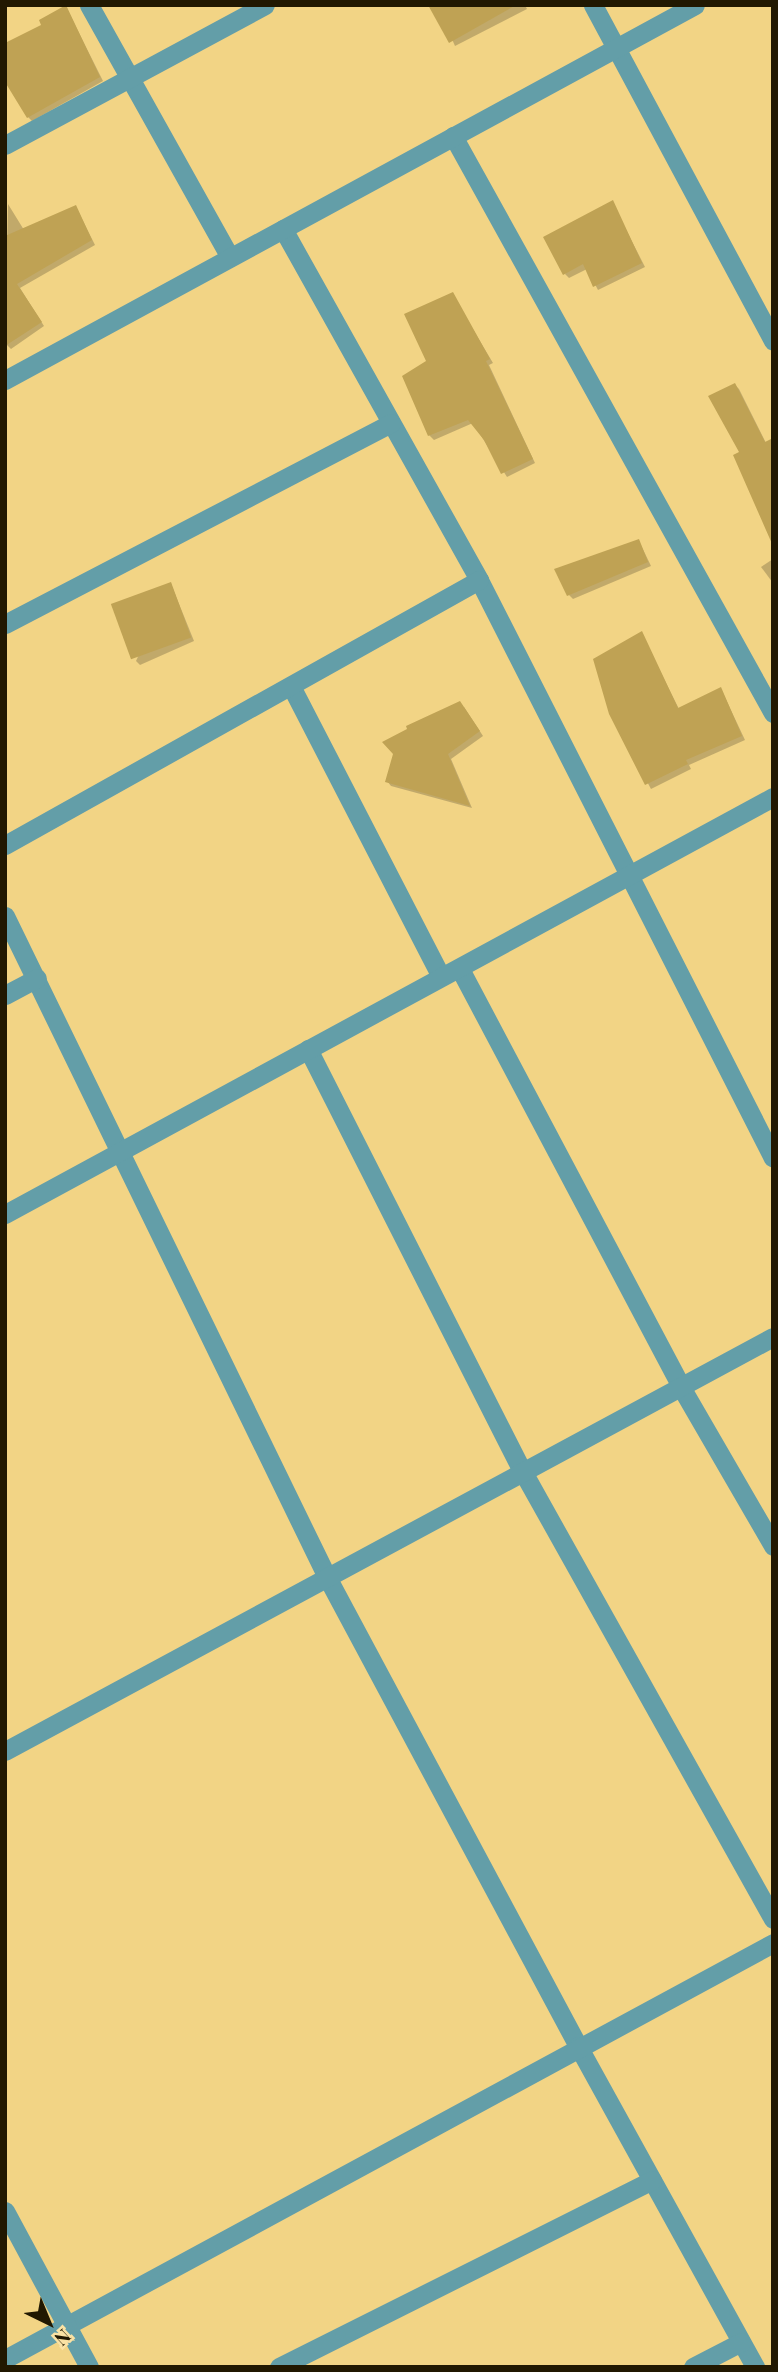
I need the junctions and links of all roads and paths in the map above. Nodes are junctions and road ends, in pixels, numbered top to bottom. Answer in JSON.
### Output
{"nodes":[{"id":1,"x":89,"y":5,"type":"edge"},
{"id":2,"x":265,"y":5,"type":"edge"},
{"id":3,"x":593,"y":5,"type":"edge"},
{"id":4,"x":695,"y":5,"type":"edge"},
{"id":5,"x":616,"y":48,"type":"junction"},
{"id":6,"x":130,"y":78,"type":"junction"},
{"id":7,"x":453,"y":136,"type":"junction"},
{"id":8,"x":5,"y":145,"type":"edge"},
{"id":9,"x":283,"y":229,"type":"junction"},
{"id":10,"x":230,"y":257,"type":"junction"},
{"id":11,"x":773,"y":341,"type":"edge"},
{"id":12,"x":5,"y":380,"type":"edge"},
{"id":13,"x":391,"y":423,"type":"junction"},
{"id":14,"x":479,"y":580,"type":"junction"},
{"id":15,"x":5,"y":624,"type":"edge"},
{"id":16,"x":290,"y":685,"type":"junction"},
{"id":17,"x":773,"y":713,"type":"edge"},
{"id":18,"x":773,"y":797,"type":"edge"},
{"id":19,"x":5,"y":845,"type":"edge"},
{"id":20,"x":629,"y":875,"type":"junction"},
{"id":21,"x":5,"y":916,"type":"edge"},
{"id":22,"x":460,"y":969,"type":"junction"},
{"id":23,"x":440,"y":977,"type":"junction"},
{"id":24,"x":37,"y":978,"type":"junction"},
{"id":25,"x":5,"y":995,"type":"edge"},
{"id":26,"x":308,"y":1049,"type":"junction"},
{"id":27,"x":118,"y":1152,"type":"junction"},
{"id":28,"x":773,"y":1158,"type":"edge"},
{"id":29,"x":5,"y":1214,"type":"edge"},
{"id":30,"x":773,"y":1337,"type":"edge"},
{"id":31,"x":681,"y":1387,"type":"junction"},
{"id":32,"x":523,"y":1472,"type":"junction"},
{"id":33,"x":773,"y":1546,"type":"edge"},
{"id":34,"x":327,"y":1577,"type":"junction"},
{"id":35,"x":5,"y":1751,"type":"edge"},
{"id":36,"x":773,"y":1919,"type":"edge"},
{"id":37,"x":773,"y":1943,"type":"edge"},
{"id":38,"x":579,"y":2046,"type":"junction"},
{"id":39,"x":652,"y":2180,"type":"junction"},
{"id":40,"x":5,"y":2211,"type":"edge"},
{"id":41,"x":67,"y":2326,"type":"junction"},
{"id":42,"x":741,"y":2342,"type":"junction"},
{"id":43,"x":5,"y":2359,"type":"edge"},
{"id":44,"x":89,"y":2367,"type":"edge"},
{"id":45,"x":279,"y":2367,"type":"edge"},
{"id":46,"x":693,"y":2367,"type":"edge"},
{"id":47,"x":755,"y":2367,"type":"edge"}],
"edges":[{"from":1,"to":6,"type":"street"},
{"from":2,"to":6,"type":"street"},
{"from":3,"to":5,"type":"street"},
{"from":4,"to":5,"type":"street"},
{"from":5,"to":7,"type":"street"},
{"from":5,"to":11,"type":"street"},
{"from":6,"to":8,"type":"street"},
{"from":6,"to":10,"type":"street"},
{"from":7,"to":9,"type":"street"},
{"from":7,"to":17,"type":"street"},
{"from":9,"to":10,"type":"street"},
{"from":9,"to":13,"type":"street"},
{"from":10,"to":12,"type":"street"},
{"from":13,"to":14,"type":"street"},
{"from":13,"to":15,"type":"street"},
{"from":14,"to":16,"type":"street"},
{"from":14,"to":20,"type":"street"},
{"from":16,"to":19,"type":"street"},
{"from":16,"to":23,"type":"street"},
{"from":18,"to":20,"type":"street"},
{"from":20,"to":22,"type":"street"},
{"from":20,"to":28,"type":"street"},
{"from":21,"to":24,"type":"street"},
{"from":22,"to":23,"type":"street"},
{"from":22,"to":31,"type":"street"},
{"from":23,"to":26,"type":"street"},
{"from":24,"to":25,"type":"street"},
{"from":24,"to":27,"type":"street"},
{"from":26,"to":27,"type":"street"},
{"from":26,"to":32,"type":"street"},
{"from":27,"to":29,"type":"street"},
{"from":27,"to":34,"type":"street"},
{"from":30,"to":31,"type":"street"},
{"from":31,"to":32,"type":"street"},
{"from":31,"to":33,"type":"street"},
{"from":32,"to":34,"type":"street"},
{"from":32,"to":36,"type":"street"},
{"from":34,"to":35,"type":"street"},
{"from":34,"to":38,"type":"street"},
{"from":37,"to":38,"type":"street"},
{"from":38,"to":39,"type":"street"},
{"from":38,"to":41,"type":"street"},
{"from":39,"to":42,"type":"street"},
{"from":39,"to":45,"type":"street"},
{"from":40,"to":41,"type":"street"},
{"from":41,"to":43,"type":"street"},
{"from":41,"to":44,"type":"street"},
{"from":42,"to":46,"type":"street"},
{"from":42,"to":47,"type":"street"}]}
